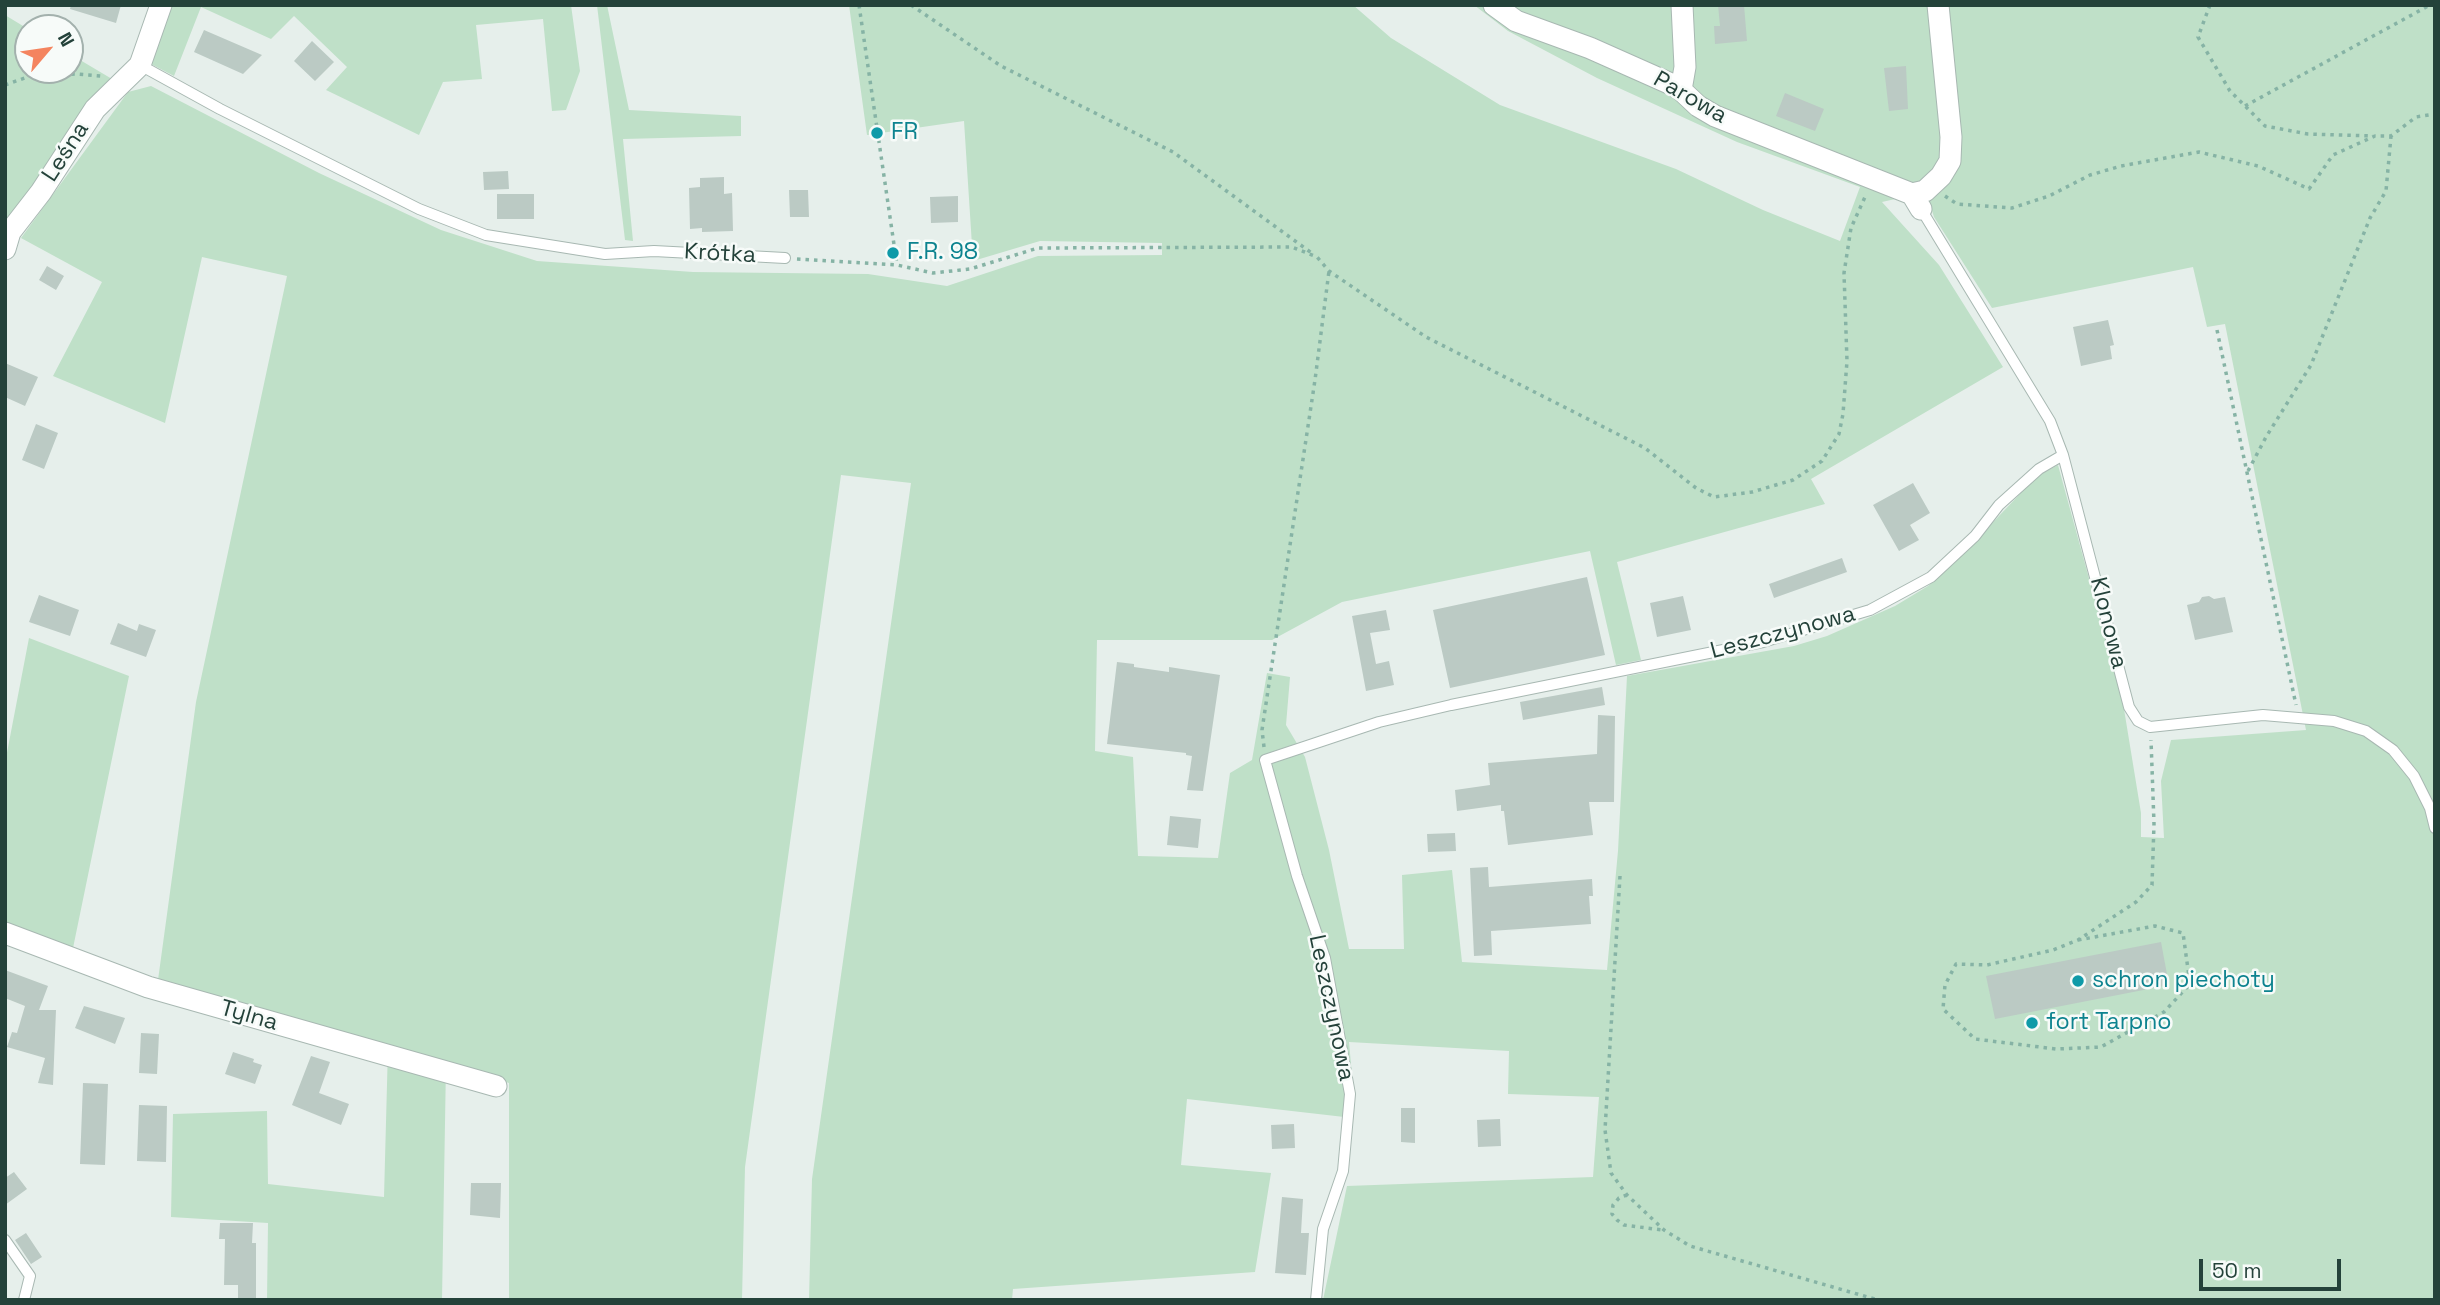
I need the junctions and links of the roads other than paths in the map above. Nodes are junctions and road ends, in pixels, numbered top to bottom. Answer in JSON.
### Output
{"nodes":[{"id":1,"x":161,"y":5,"type":"edge"},
{"id":2,"x":1494,"y":5,"type":"edge"},
{"id":3,"x":1682,"y":5,"type":"edge"},
{"id":4,"x":1938,"y":5,"type":"edge"},
{"id":5,"x":132,"y":72,"type":"junction"},
{"id":6,"x":1681,"y":90,"type":"junction"},
{"id":7,"x":1920,"y":198,"type":"junction"},
{"id":8,"x":7,"y":239,"type":"edge"},
{"id":9,"x":785,"y":258,"type":"road end"},
{"id":10,"x":2063,"y":455,"type":"junction"},
{"id":11,"x":2435,"y":828,"type":"edge"},
{"id":12,"x":5,"y":933,"type":"edge"},
{"id":13,"x":496,"y":1086,"type":"dead end"},
{"id":14,"x":5,"y":1240,"type":"edge"},
{"id":15,"x":24,"y":1300,"type":"edge"},
{"id":16,"x":1316,"y":1300,"type":"edge"}],
"edges":[{"from":1,"to":5,"type":"street"},
{"from":2,"to":6,"type":"street","name":"Parowa"},
{"from":3,"to":6,"type":"street"},
{"from":4,"to":7,"type":"street"},
{"from":5,"to":8,"type":"street","name":"Leśna"},
{"from":5,"to":9,"type":"lane","name":"Krótka"},
{"from":6,"to":7,"type":"street","name":"Parowa"},
{"from":7,"to":10,"type":"lane","name":"Klonowa"},
{"from":10,"to":11,"type":"lane","name":"Klonowa"},
{"from":10,"to":16,"type":"lane","name":"Leszczynowa"},
{"from":12,"to":13,"type":"street","name":"Tylna"},
{"from":14,"to":15,"type":"lane"}]}
